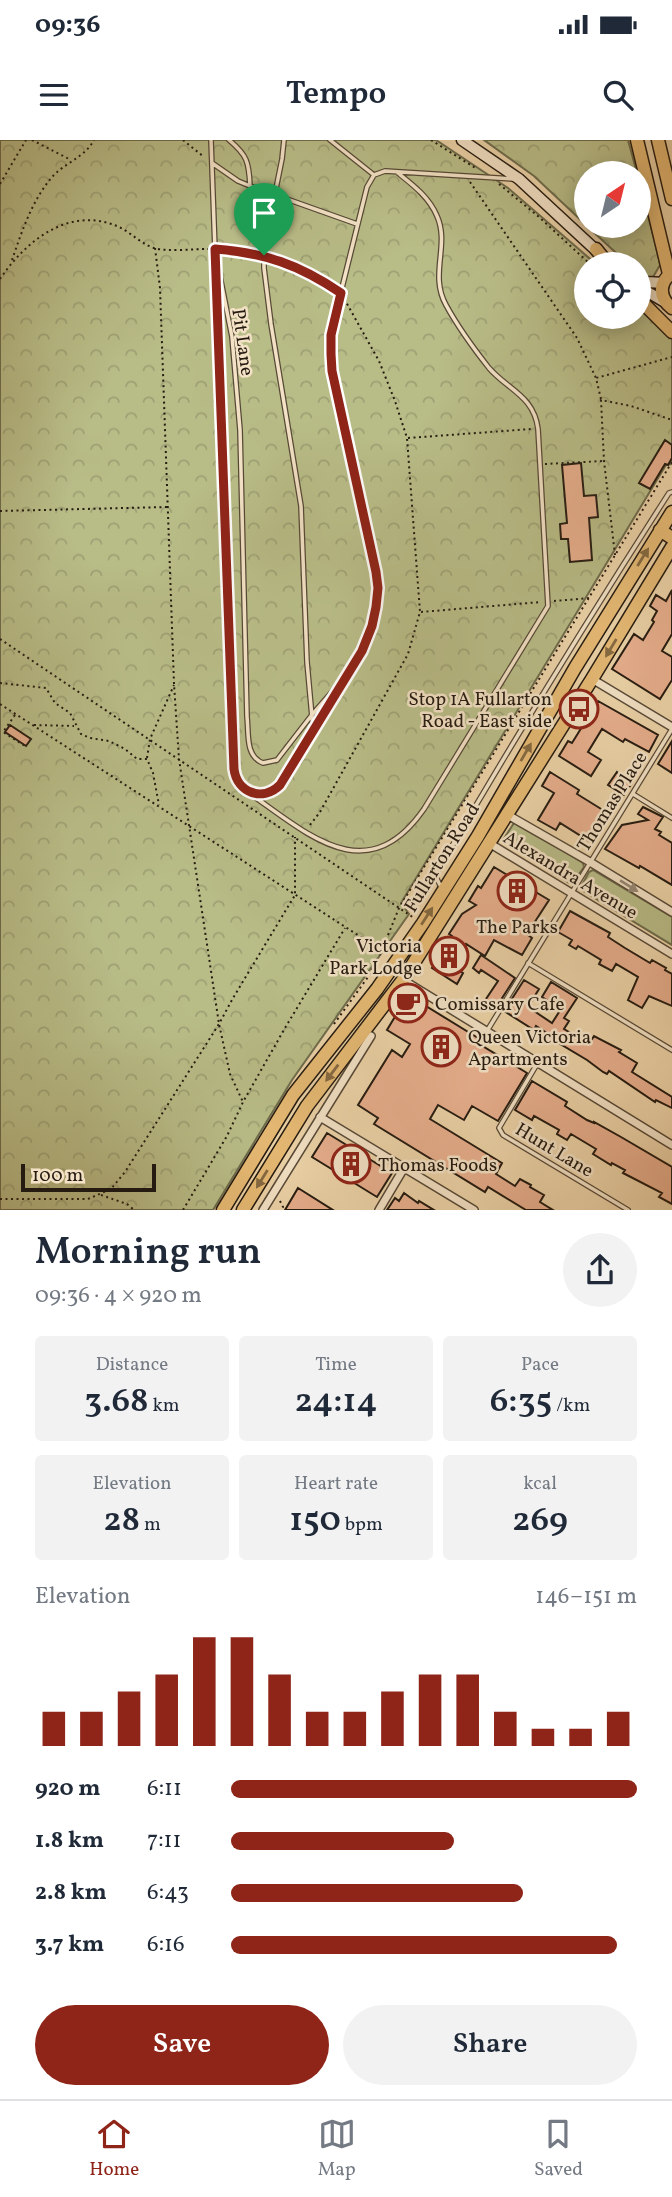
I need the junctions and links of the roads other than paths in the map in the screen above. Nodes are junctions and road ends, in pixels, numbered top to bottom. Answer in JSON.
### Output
{"nodes":[{"id":1,"x":211,"y":140,"type":"edge"},
{"id":2,"x":229,"y":140,"type":"edge"},
{"id":3,"x":284,"y":140,"type":"edge"},
{"id":4,"x":330,"y":140,"type":"edge"},
{"id":5,"x":462,"y":140,"type":"edge"},
{"id":6,"x":637,"y":140,"type":"edge"},
{"id":7,"x":657,"y":140,"type":"edge"},
{"id":8,"x":212,"y":163,"type":"junction"},
{"id":9,"x":396,"y":172,"type":"junction"},
{"id":10,"x":374,"y":175,"type":"junction"},
{"id":11,"x":519,"y":179,"type":"junction"},
{"id":12,"x":250,"y":186,"type":"junction"},
{"id":13,"x":275,"y":196,"type":"junction"},
{"id":14,"x":672,"y":199,"type":"edge"},
{"id":15,"x":357,"y":224,"type":"junction"},
{"id":16,"x":215,"y":249,"type":"junction"},
{"id":17,"x":596,"y":249,"type":"joint"},
{"id":18,"x":599,"y":252,"type":"edge"},
{"id":19,"x":264,"y":255,"type":"junction"},
{"id":20,"x":668,"y":277,"type":"edge"},
{"id":21,"x":651,"y":281,"type":"edge"},
{"id":22,"x":341,"y":293,"type":"junction"},
{"id":23,"x":651,"y":294,"type":"edge"},
{"id":24,"x":669,"y":305,"type":"edge"},
{"id":25,"x":651,"y":311,"type":"edge"},
{"id":26,"x":672,"y":332,"type":"edge"},
{"id":27,"x":672,"y":492,"type":"edge"},
{"id":28,"x":672,"y":512,"type":"edge"},
{"id":29,"x":660,"y":530,"type":"junction"},
{"id":30,"x":672,"y":538,"type":"edge"},
{"id":31,"x":672,"y":547,"type":"edge"},
{"id":32,"x":575,"y":668,"type":"junction"},
{"id":33,"x":351,"y":670,"type":"junction"},
{"id":34,"x":592,"y":679,"type":"junction"},
{"id":35,"x":311,"y":716,"type":"junction"},
{"id":36,"x":672,"y":728,"type":"edge"},
{"id":37,"x":313,"y":730,"type":"junction"},
{"id":38,"x":247,"y":791,"type":"junction"},
{"id":39,"x":634,"y":794,"type":"junction"},
{"id":40,"x":492,"y":811,"type":"junction"},
{"id":41,"x":506,"y":814,"type":"junction"},
{"id":42,"x":672,"y":818,"type":"edge"},
{"id":43,"x":489,"y":843,"type":"junction"},
{"id":44,"x":590,"y":862,"type":"junction"},
{"id":45,"x":443,"y":891,"type":"junction"},
{"id":46,"x":570,"y":893,"type":"junction"},
{"id":47,"x":672,"y":912,"type":"edge"},
{"id":48,"x":672,"y":954,"type":"edge"},
{"id":49,"x":528,"y":963,"type":"junction"},
{"id":50,"x":389,"y":972,"type":"junction"},
{"id":51,"x":403,"y":979,"type":"junction"},
{"id":52,"x":487,"y":1031,"type":"junction"},
{"id":53,"x":371,"y":1036,"type":"dead end"},
{"id":54,"x":672,"y":1050,"type":"edge"},
{"id":55,"x":538,"y":1062,"type":"junction"},
{"id":56,"x":320,"y":1117,"type":"junction"},
{"id":57,"x":264,"y":1142,"type":"junction"},
{"id":58,"x":672,"y":1145,"type":"edge"},
{"id":59,"x":280,"y":1151,"type":"junction"},
{"id":60,"x":293,"y":1160,"type":"junction"},
{"id":61,"x":404,"y":1168,"type":"junction"},
{"id":62,"x":222,"y":1210,"type":"edge"},
{"id":63,"x":243,"y":1210,"type":"edge"},
{"id":64,"x":263,"y":1210,"type":"edge"},
{"id":65,"x":379,"y":1210,"type":"edge"},
{"id":66,"x":474,"y":1210,"type":"edge"},
{"id":67,"x":628,"y":1210,"type":"edge"}],
"edges":[{"from":1,"to":8,"type":"lane"},
{"from":2,"to":12,"type":"lane"},
{"from":3,"to":13,"type":"lane"},
{"from":4,"to":10,"type":"lane"},
{"from":5,"to":11,"type":"main road"},
{"from":6,"to":20,"type":"highway"},
{"from":7,"to":14,"type":"highway"},
{"from":8,"to":12,"type":"lane"},
{"from":8,"to":16,"type":"lane"},
{"from":9,"to":10,"type":"lane"},
{"from":9,"to":11,"type":"lane"},
{"from":9,"to":38,"type":"lane"},
{"from":10,"to":15,"type":"lane"},
{"from":11,"to":17,"type":"main road"},
{"from":12,"to":13,"type":"lane"},
{"from":13,"to":15,"type":"lane"},
{"from":13,"to":19,"type":"lane"},
{"from":15,"to":22,"type":"lane"},
{"from":16,"to":19,"type":"lane"},
{"from":16,"to":35,"type":"lane","name":"Pit Lane"},
{"from":16,"to":38,"type":"lane"},
{"from":17,"to":18,"type":"highway"},
{"from":19,"to":22,"type":"lane"},
{"from":19,"to":35,"type":"lane"},
{"from":20,"to":21,"type":"main road"},
{"from":20,"to":24,"type":"highway"},
{"from":22,"to":33,"type":"lane"},
{"from":23,"to":24,"type":"main road"},
{"from":25,"to":26,"type":"highway"},
{"from":27,"to":45,"type":"lane"},
{"from":28,"to":29,"type":"highway","name":"Fullarton Road"},
{"from":29,"to":30,"type":"highway"},
{"from":32,"to":29,"type":"highway","name":"Fullarton Road","one_way":true},
{"from":31,"to":34,"type":"highway","name":"Fullarton Road","one_way":true},
{"from":32,"to":34,"type":"highway"},
{"from":40,"to":32,"type":"highway","name":"Fullarton Road","one_way":true},
{"from":33,"to":35,"type":"lane","name":"Pit Lane"},
{"from":33,"to":37,"type":"lane"},
{"from":34,"to":36,"type":"street"},
{"from":34,"to":41,"type":"highway","name":"Fullarton Road"},
{"from":35,"to":37,"type":"lane"},
{"from":36,"to":39,"type":"lane","name":"Thomas Place"},
{"from":37,"to":38,"type":"lane"},
{"from":39,"to":42,"type":"lane"},
{"from":39,"to":44,"type":"lane","name":"Thomas Place"},
{"from":40,"to":41,"type":"highway"},
{"from":40,"to":45,"type":"highway","name":"Fullarton Road"},
{"from":41,"to":43,"type":"highway","name":"Fullarton Road"},
{"from":41,"to":44,"type":"street","name":"Alexandra Avenue"},
{"from":43,"to":46,"type":"street","name":"Alexandra Avenue"},
{"from":43,"to":51,"type":"highway","name":"Fullarton Road"},
{"from":44,"to":46,"type":"lane","name":"Thomas Place"},
{"from":44,"to":47,"type":"street","name":"Alexandra Avenue","one_way":true},
{"from":50,"to":45,"type":"highway","name":"Fullarton Road","one_way":true},
{"from":46,"to":48,"type":"street","name":"Alexandra Avenue"},
{"from":46,"to":49,"type":"lane","name":"Thomas Place"},
{"from":49,"to":52,"type":"lane","name":"Thomas Place"},
{"from":49,"to":54,"type":"lane"},
{"from":50,"to":51,"type":"highway"},
{"from":50,"to":57,"type":"highway","name":"Fullarton Road"},
{"from":51,"to":52,"type":"street"},
{"from":51,"to":59,"type":"highway","name":"Fullarton Road","one_way":true},
{"from":52,"to":55,"type":"street"},
{"from":53,"to":56,"type":"street"},
{"from":55,"to":58,"type":"street"},
{"from":55,"to":67,"type":"lane","name":"Hunt Lane"},
{"from":56,"to":60,"type":"street"},
{"from":56,"to":61,"type":"street"},
{"from":57,"to":59,"type":"highway"},
{"from":57,"to":62,"type":"highway","name":"Fullarton Road"},
{"from":59,"to":60,"type":"street"},
{"from":59,"to":63,"type":"highway","name":"Fullarton Road","one_way":true},
{"from":60,"to":64,"type":"street"},
{"from":61,"to":65,"type":"street"},
{"from":61,"to":66,"type":"street"}]}
